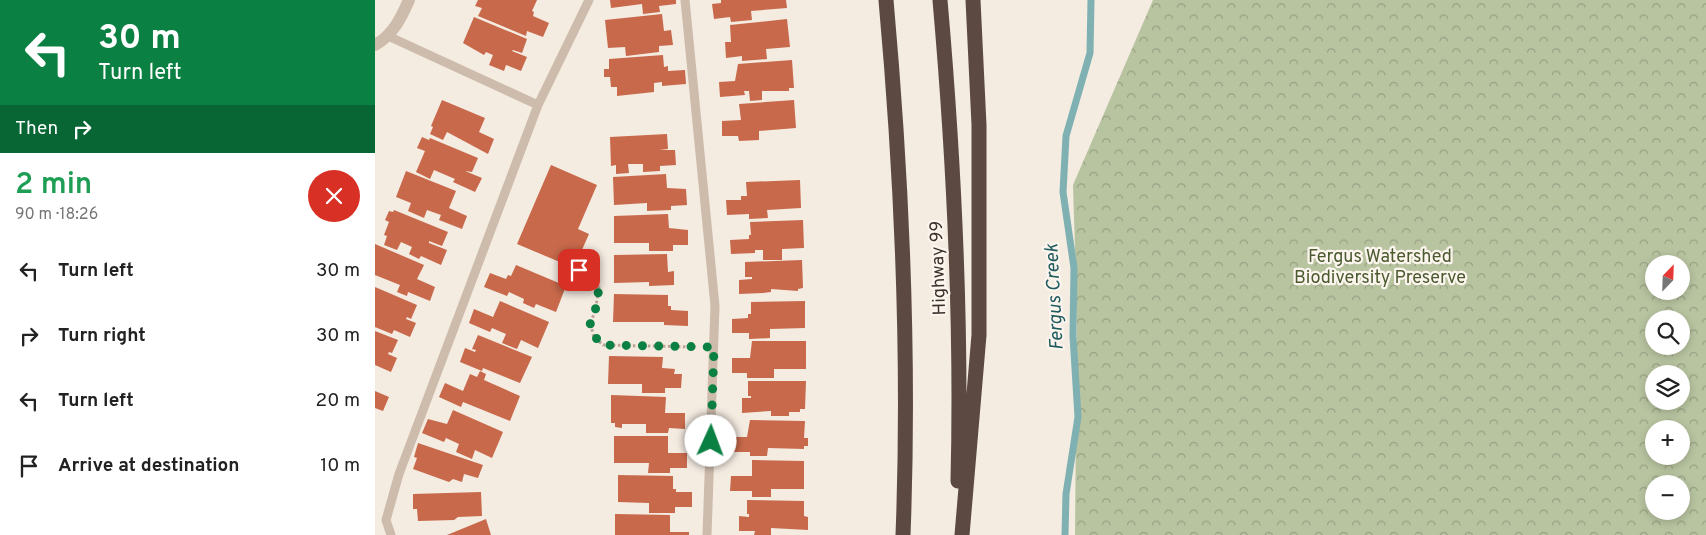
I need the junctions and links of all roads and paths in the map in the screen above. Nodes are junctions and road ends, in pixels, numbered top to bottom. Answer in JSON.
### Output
{"nodes":[{"id":1,"x":409,"y":0,"type":"edge"},
{"id":2,"x":589,"y":0,"type":"edge"},
{"id":3,"x":685,"y":0,"type":"edge"},
{"id":4,"x":886,"y":0,"type":"edge"},
{"id":5,"x":940,"y":0,"type":"edge"},
{"id":6,"x":973,"y":0,"type":"edge"},
{"id":7,"x":380,"y":42,"type":"edge"},
{"id":8,"x":538,"y":105,"type":"junction"},
{"id":9,"x":579,"y":270,"type":"dead end"},
{"id":10,"x":714,"y":347,"type":"junction"},
{"id":11,"x":391,"y":535,"type":"edge"},
{"id":12,"x":707,"y":535,"type":"edge"},
{"id":13,"x":903,"y":535,"type":"edge"},
{"id":14,"x":956,"y":535,"type":"edge"},
{"id":15,"x":962,"y":535,"type":"edge"}],
"edges":[{"from":1,"to":7,"type":"street"},
{"from":2,"to":8,"type":"lane"},
{"from":3,"to":10,"type":"lane"},
{"from":4,"to":13,"type":"highway","name":"Highway 99"},
{"from":5,"to":14,"type":"highway","name":"Highway 99"},
{"from":6,"to":15,"type":"highway"},
{"from":7,"to":8,"type":"lane"},
{"from":8,"to":11,"type":"lane"},
{"from":9,"to":10,"type":"path"},
{"from":10,"to":12,"type":"lane"}]}
